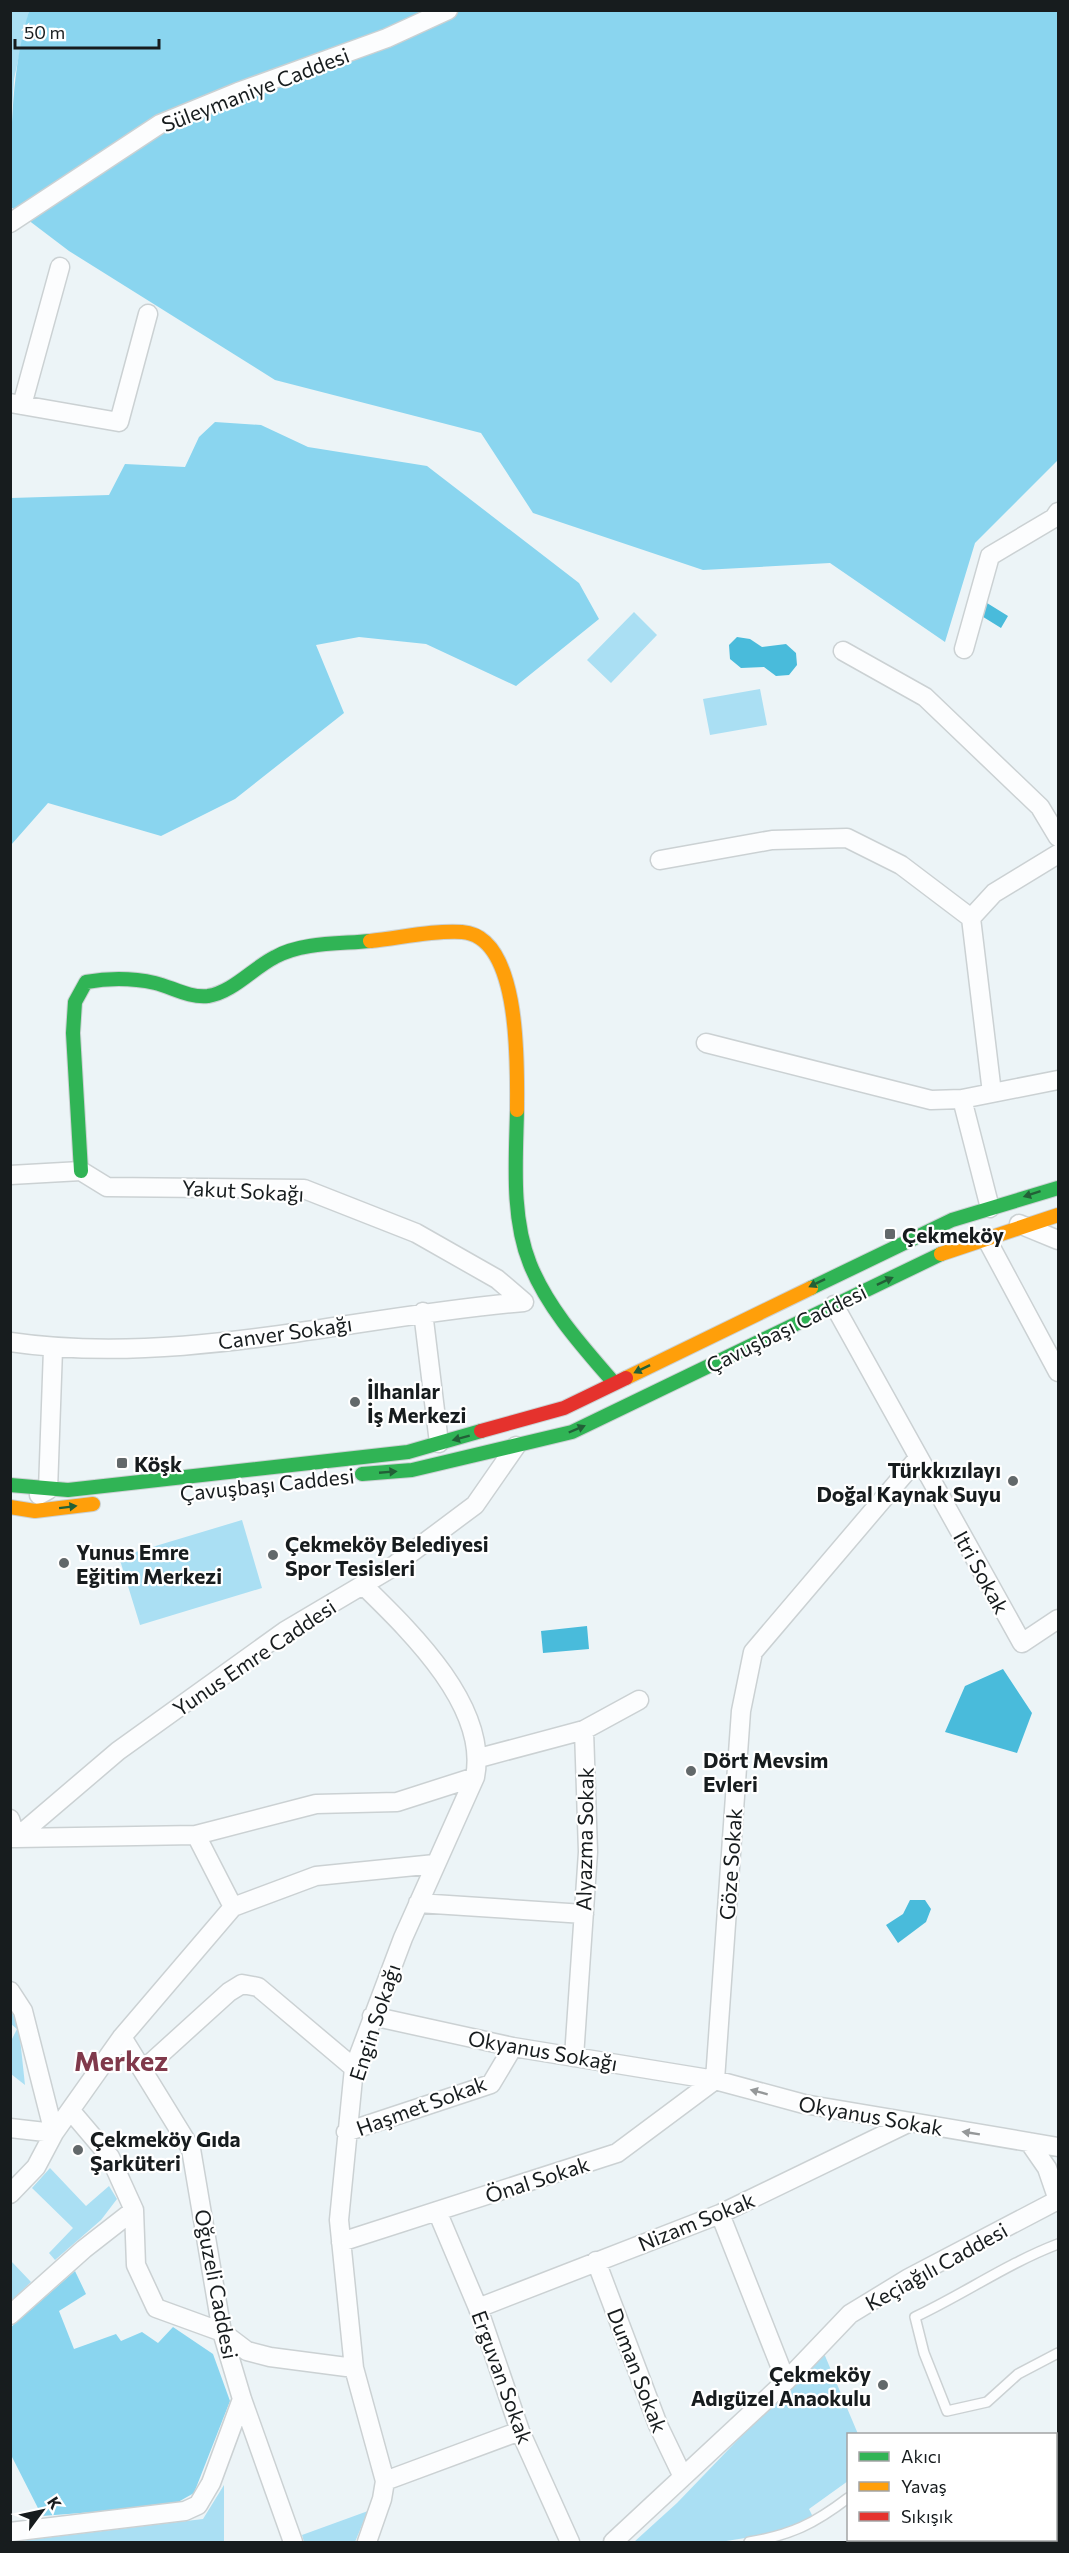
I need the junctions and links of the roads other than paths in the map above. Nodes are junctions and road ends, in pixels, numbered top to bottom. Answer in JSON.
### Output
{"nodes":[{"id":1,"x":448,"y":10,"type":"edge"},
{"id":2,"x":10,"y":223,"type":"edge"},
{"id":3,"x":60,"y":267,"type":"dead end"},
{"id":4,"x":148,"y":314,"type":"dead end"},
{"id":5,"x":16,"y":404,"type":"edge"},
{"id":6,"x":1059,"y":512,"type":"edge"},
{"id":7,"x":964,"y":649,"type":"dead end"},
{"id":8,"x":843,"y":651,"type":"dead end"},
{"id":9,"x":1059,"y":837,"type":"edge"},
{"id":10,"x":1059,"y":854,"type":"edge"},
{"id":11,"x":660,"y":860,"type":"dead end"},
{"id":12,"x":971,"y":918,"type":"junction"},
{"id":13,"x":706,"y":1043,"type":"dead end"},
{"id":14,"x":1059,"y":1080,"type":"edge"},
{"id":15,"x":992,"y":1093,"type":"junction"},
{"id":16,"x":962,"y":1099,"type":"junction"},
{"id":17,"x":81,"y":1171,"type":"junction"},
{"id":18,"x":10,"y":1174,"type":"edge"},
{"id":19,"x":1059,"y":1188,"type":"edge"},
{"id":20,"x":998,"y":1205,"type":"junction"},
{"id":21,"x":1059,"y":1215,"type":"edge"},
{"id":22,"x":1021,"y":1227,"type":"junction"},
{"id":23,"x":986,"y":1238,"type":"junction"},
{"id":24,"x":1059,"y":1240,"type":"edge"},
{"id":25,"x":524,"y":1302,"type":"junction"},
{"id":26,"x":834,"y":1305,"type":"junction"},
{"id":27,"x":423,"y":1312,"type":"junction"},
{"id":28,"x":563,"y":1319,"type":"junction"},
{"id":29,"x":10,"y":1342,"type":"edge"},
{"id":30,"x":53,"y":1349,"type":"junction"},
{"id":31,"x":1059,"y":1372,"type":"edge"},
{"id":32,"x":614,"y":1383,"type":"junction"},
{"id":33,"x":513,"y":1424,"type":"junction"},
{"id":34,"x":439,"y":1443,"type":"junction"},
{"id":35,"x":516,"y":1446,"type":"junction"},
{"id":36,"x":918,"y":1458,"type":"junction"},
{"id":37,"x":344,"y":1476,"type":"dead end"},
{"id":38,"x":10,"y":1485,"type":"edge"},
{"id":39,"x":48,"y":1490,"type":"junction"},
{"id":40,"x":105,"y":1502,"type":"dead end"},
{"id":41,"x":12,"y":1511,"type":"edge"},
{"id":42,"x":363,"y":1585,"type":"junction"},
{"id":43,"x":1059,"y":1619,"type":"edge"},
{"id":44,"x":639,"y":1700,"type":"dead end"},
{"id":45,"x":584,"y":1730,"type":"junction"},
{"id":46,"x":478,"y":1758,"type":"junction"},
{"id":47,"x":475,"y":1776,"type":"junction"},
{"id":48,"x":10,"y":1820,"type":"edge"},
{"id":49,"x":196,"y":1835,"type":"junction"},
{"id":50,"x":13,"y":1838,"type":"edge"},
{"id":51,"x":435,"y":1864,"type":"junction"},
{"id":52,"x":418,"y":1902,"type":"junction"},
{"id":53,"x":233,"y":1908,"type":"junction"},
{"id":54,"x":584,"y":1914,"type":"junction"},
{"id":55,"x":10,"y":1991,"type":"edge"},
{"id":56,"x":372,"y":2016,"type":"junction"},
{"id":57,"x":122,"y":2037,"type":"junction"},
{"id":58,"x":513,"y":2047,"type":"junction"},
{"id":59,"x":574,"y":2057,"type":"junction"},
{"id":60,"x":354,"y":2068,"type":"junction"},
{"id":61,"x":143,"y":2070,"type":"junction"},
{"id":62,"x":715,"y":2080,"type":"junction"},
{"id":63,"x":71,"y":2111,"type":"junction"},
{"id":64,"x":908,"y":2122,"type":"junction"},
{"id":65,"x":10,"y":2128,"type":"edge"},
{"id":66,"x":346,"y":2132,"type":"junction"},
{"id":67,"x":54,"y":2133,"type":"junction"},
{"id":68,"x":1029,"y":2142,"type":"junction"},
{"id":69,"x":1059,"y":2147,"type":"edge"},
{"id":70,"x":10,"y":2194,"type":"edge"},
{"id":71,"x":1059,"y":2200,"type":"edge"},
{"id":72,"x":134,"y":2210,"type":"junction"},
{"id":73,"x":437,"y":2211,"type":"junction"},
{"id":74,"x":720,"y":2214,"type":"junction"},
{"id":75,"x":341,"y":2242,"type":"junction"},
{"id":76,"x":1059,"y":2244,"type":"edge"},
{"id":77,"x":596,"y":2261,"type":"junction"},
{"id":78,"x":478,"y":2308,"type":"junction"},
{"id":79,"x":10,"y":2315,"type":"edge"},
{"id":80,"x":222,"y":2332,"type":"junction"},
{"id":81,"x":1059,"y":2353,"type":"edge"},
{"id":82,"x":354,"y":2368,"type":"junction"},
{"id":83,"x":786,"y":2381,"type":"junction"},
{"id":84,"x":242,"y":2399,"type":"junction"},
{"id":85,"x":520,"y":2431,"type":"junction"},
{"id":86,"x":683,"y":2477,"type":"junction"},
{"id":87,"x":385,"y":2481,"type":"junction"},
{"id":88,"x":847,"y":2499,"type":"edge"},
{"id":89,"x":10,"y":2532,"type":"edge"},
{"id":90,"x":292,"y":2542,"type":"edge"},
{"id":91,"x":367,"y":2542,"type":"edge"},
{"id":92,"x":570,"y":2542,"type":"edge"},
{"id":93,"x":613,"y":2542,"type":"edge"},
{"id":94,"x":749,"y":2542,"type":"edge"}],
"edges":[{"from":1,"to":2,"type":"street","name":"Süleymaniye Caddesi"},
{"from":3,"to":5,"type":"street"},
{"from":4,"to":5,"type":"street"},
{"from":6,"to":7,"type":"street"},
{"from":8,"to":9,"type":"street"},
{"from":10,"to":12,"type":"street"},
{"from":11,"to":12,"type":"street"},
{"from":12,"to":15,"type":"street"},
{"from":13,"to":16,"type":"street"},
{"from":14,"to":15,"type":"street"},
{"from":15,"to":16,"type":"street"},
{"from":16,"to":20,"type":"street"},
{"from":17,"to":18,"type":"street"},
{"from":17,"to":25,"type":"street","name":"Yakut Sokağı"},
{"from":17,"to":28,"type":"main road"},
{"from":19,"to":20,"type":"main road","name":"Çavuşbaşı Caddesi","one_way":true},
{"from":20,"to":22,"type":"street"},
{"from":20,"to":32,"type":"main road","name":"Çavuşbaşı Caddesi","one_way":true},
{"from":21,"to":22,"type":"main road","name":"Çavuşbaşı Caddesi"},
{"from":22,"to":23,"type":"main road","name":"Çavuşbaşı Caddesi"},
{"from":22,"to":24,"type":"street"},
{"from":26,"to":23,"type":"main road","name":"Çavuşbaşı Caddesi","one_way":true},
{"from":23,"to":31,"type":"street"},
{"from":25,"to":27,"type":"street","name":"Canver Sokağı"},
{"from":25,"to":28,"type":"street"},
{"from":35,"to":26,"type":"main road","name":"Çavuşbaşı Caddesi","one_way":true},
{"from":26,"to":36,"type":"street","name":"Itri Sokak"},
{"from":27,"to":30,"type":"street","name":"Canver Sokağı"},
{"from":27,"to":34,"type":"street"},
{"from":28,"to":32,"type":"main road"},
{"from":29,"to":30,"type":"street","name":"Canver Sokağı"},
{"from":30,"to":39,"type":"street"},
{"from":32,"to":33,"type":"main road","name":"Çavuşbaşı Caddesi"},
{"from":33,"to":34,"type":"main road","name":"Çavuşbaşı Caddesi","one_way":true},
{"from":33,"to":35,"type":"main road"},
{"from":34,"to":39,"type":"main road","name":"Çavuşbaşı Caddesi"},
{"from":37,"to":35,"type":"main road","name":"Çavuşbaşı Caddesi","one_way":true},
{"from":35,"to":42,"type":"street","name":"Yunus Emre Caddesi"},
{"from":36,"to":43,"type":"street","name":"Itri Sokak"},
{"from":36,"to":62,"type":"street","name":"Göze Sokak"},
{"from":38,"to":39,"type":"main road","name":"Çavuşbaşı Caddesi"},
{"from":39,"to":41,"type":"street","name":"Çavuşbaşı Caddesi"},
{"from":41,"to":40,"type":"main road","name":"Çavuşbaşı Caddesi","one_way":true},
{"from":42,"to":46,"type":"street","name":"Engin Sokağı"},
{"from":42,"to":50,"type":"street","name":"Yunus Emre Caddesi"},
{"from":44,"to":45,"type":"street"},
{"from":45,"to":46,"type":"street"},
{"from":45,"to":54,"type":"street","name":"Alyazma Sokak"},
{"from":46,"to":47,"type":"street","name":"Engin Sokağı"},
{"from":47,"to":49,"type":"street"},
{"from":47,"to":51,"type":"street","name":"Engin Sokağı"},
{"from":48,"to":50,"type":"street"},
{"from":49,"to":50,"type":"street"},
{"from":49,"to":53,"type":"street"},
{"from":51,"to":52,"type":"street","name":"Engin Sokağı"},
{"from":51,"to":53,"type":"street"},
{"from":52,"to":54,"type":"street"},
{"from":52,"to":56,"type":"street","name":"Engin Sokağı"},
{"from":53,"to":57,"type":"street"},
{"from":54,"to":59,"type":"street","name":"Alyazma Sokak"},
{"from":55,"to":67,"type":"street"},
{"from":56,"to":58,"type":"street","name":"Okyanus Sokağı"},
{"from":56,"to":60,"type":"street","name":"Engin Sokağı"},
{"from":57,"to":61,"type":"street","name":"Oğuzeli Caddesi"},
{"from":57,"to":63,"type":"street"},
{"from":58,"to":59,"type":"street","name":"Okyanus Sokağı"},
{"from":58,"to":66,"type":"street","name":"Haşmet Sokak"},
{"from":59,"to":62,"type":"street","name":"Okyanus Sokağı"},
{"from":60,"to":61,"type":"street"},
{"from":60,"to":66,"type":"street","name":"Engin Sokağı"},
{"from":61,"to":80,"type":"street","name":"Oğuzeli Caddesi"},
{"from":64,"to":62,"type":"street","name":"Okyanus Sokak","one_way":true},
{"from":62,"to":73,"type":"street","name":"Önal Sokak"},
{"from":63,"to":67,"type":"street"},
{"from":63,"to":72,"type":"street"},
{"from":68,"to":64,"type":"street","name":"Okyanus Sokak","one_way":true},
{"from":64,"to":74,"type":"street","name":"Nizam Sokak"},
{"from":65,"to":67,"type":"street"},
{"from":66,"to":75,"type":"street","name":"Engin Sokağı"},
{"from":67,"to":70,"type":"street"},
{"from":68,"to":69,"type":"street"},
{"from":68,"to":71,"type":"street"},
{"from":71,"to":83,"type":"street","name":"Keçiağılı Caddesi"},
{"from":72,"to":79,"type":"street"},
{"from":72,"to":80,"type":"street"},
{"from":73,"to":75,"type":"street","name":"Önal Sokak"},
{"from":73,"to":78,"type":"street","name":"Erguvan Sokak"},
{"from":74,"to":77,"type":"street","name":"Nizam Sokak"},
{"from":74,"to":83,"type":"street"},
{"from":75,"to":82,"type":"street","name":"Engin Sokağı"},
{"from":76,"to":81,"type":"lane"},
{"from":77,"to":78,"type":"street","name":"Nizam Sokak"},
{"from":77,"to":86,"type":"street","name":"Duman Sokak"},
{"from":78,"to":85,"type":"street","name":"Erguvan Sokak"},
{"from":80,"to":82,"type":"street"},
{"from":80,"to":84,"type":"street","name":"Oğuzeli Caddesi"},
{"from":82,"to":87,"type":"street","name":"Engin Sokağı"},
{"from":83,"to":86,"type":"street","name":"Keçiağılı Caddesi"},
{"from":84,"to":89,"type":"street"},
{"from":84,"to":90,"type":"street","name":"Oğuzeli Caddesi"},
{"from":85,"to":87,"type":"street"},
{"from":85,"to":92,"type":"street","name":"Erguvan Sokak"},
{"from":86,"to":93,"type":"street","name":"Keçiağılı Caddesi"},
{"from":87,"to":91,"type":"street","name":"Engin Sokağı"},
{"from":88,"to":94,"type":"lane"}]}
